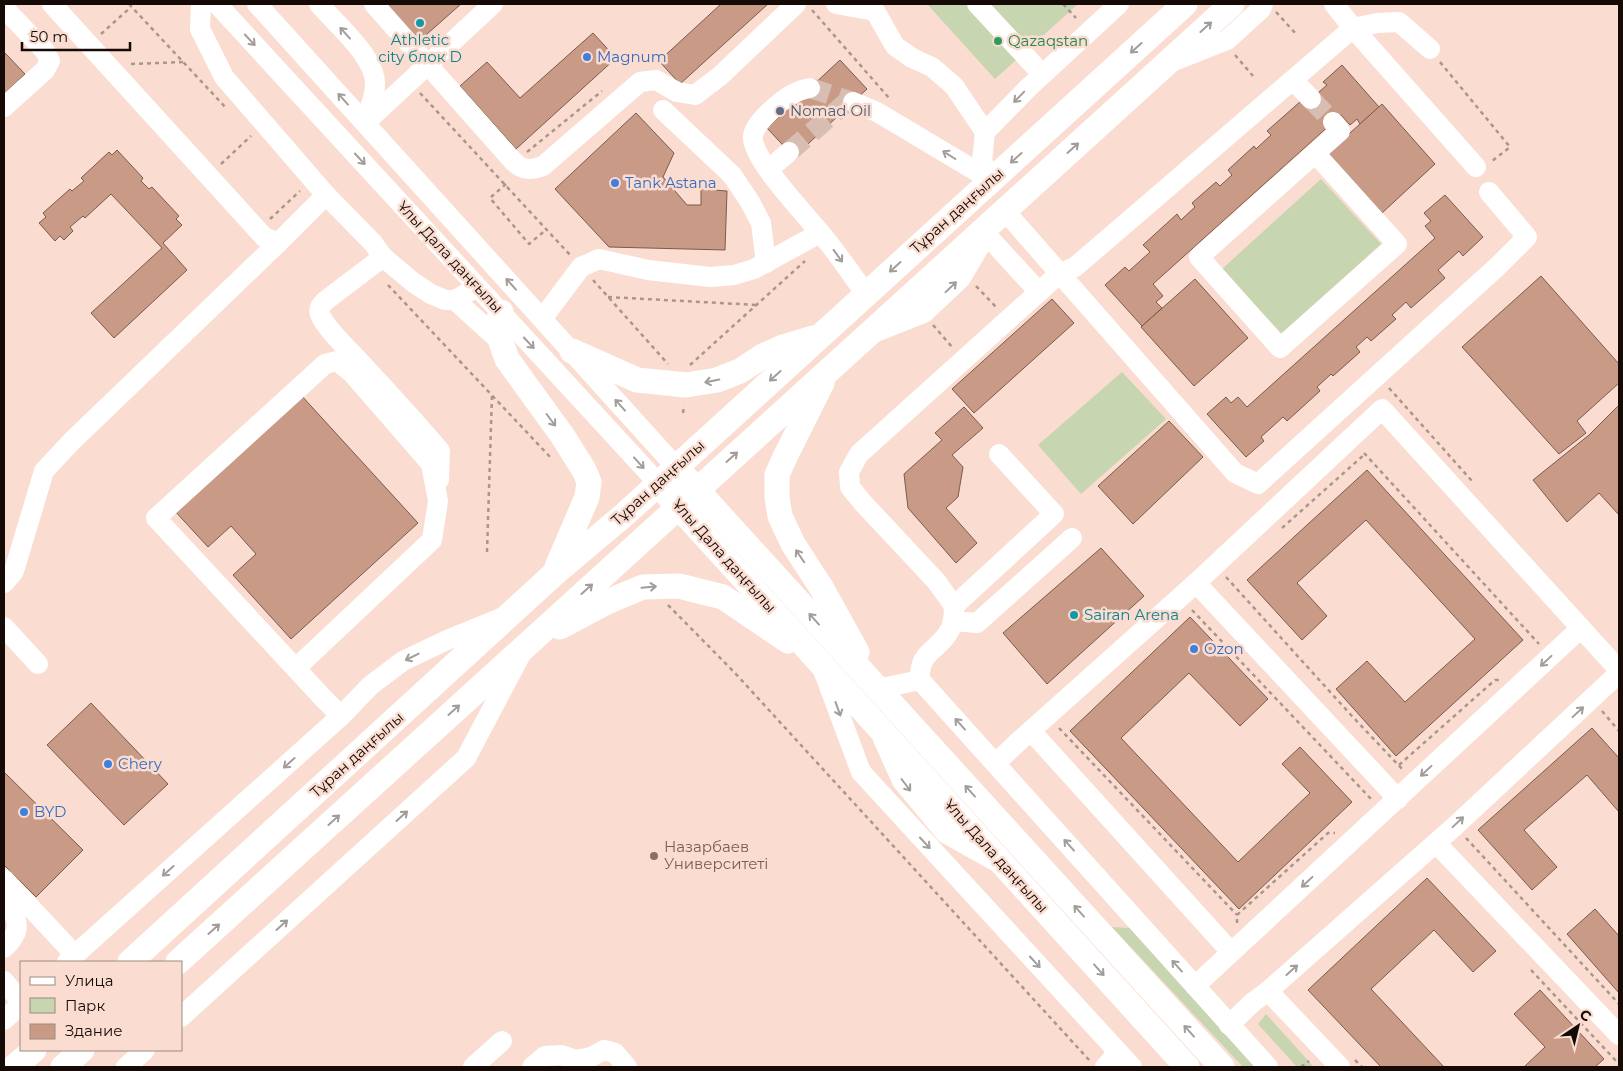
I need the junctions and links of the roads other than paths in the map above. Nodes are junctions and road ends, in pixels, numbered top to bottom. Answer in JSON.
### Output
{"nodes":[{"id":1,"x":52,"y":4,"type":"edge"},
{"id":2,"x":201,"y":4,"type":"edge"},
{"id":3,"x":217,"y":4,"type":"edge"},
{"id":4,"x":257,"y":4,"type":"edge"},
{"id":5,"x":319,"y":4,"type":"edge"},
{"id":6,"x":374,"y":4,"type":"edge"},
{"id":7,"x":493,"y":4,"type":"edge"},
{"id":8,"x":796,"y":4,"type":"edge"},
{"id":9,"x":836,"y":4,"type":"edge"},
{"id":10,"x":977,"y":4,"type":"edge"},
{"id":11,"x":1119,"y":4,"type":"edge"},
{"id":12,"x":1175,"y":4,"type":"edge"},
{"id":13,"x":1185,"y":4,"type":"edge"},
{"id":14,"x":1232,"y":4,"type":"edge"},
{"id":15,"x":1334,"y":4,"type":"edge"},
{"id":16,"x":873,"y":7,"type":"edge"},
{"id":17,"x":4,"y":8,"type":"edge"},
{"id":18,"x":1269,"y":8,"type":"edge"},
{"id":19,"x":1162,"y":24,"type":"junction"},
{"id":20,"x":1353,"y":28,"type":"junction"},
{"id":21,"x":1430,"y":49,"type":"road end"},
{"id":22,"x":428,"y":64,"type":"junction"},
{"id":23,"x":1165,"y":64,"type":"junction"},
{"id":24,"x":1042,"y":74,"type":"junction"},
{"id":25,"x":1294,"y":80,"type":"junction"},
{"id":26,"x":810,"y":88,"type":"tunnel mouth"},
{"id":27,"x":1312,"y":99,"type":"tunnel mouth"},
{"id":28,"x":853,"y":102,"type":"tunnel mouth"},
{"id":29,"x":4,"y":107,"type":"edge"},
{"id":30,"x":663,"y":110,"type":"dead end"},
{"id":31,"x":1333,"y":122,"type":"dead end"},
{"id":32,"x":365,"y":123,"type":"junction"},
{"id":33,"x":985,"y":132,"type":"junction"},
{"id":34,"x":789,"y":152,"type":"tunnel mouth"},
{"id":35,"x":1315,"y":153,"type":"junction"},
{"id":36,"x":1482,"y":166,"type":"road end"},
{"id":37,"x":769,"y":169,"type":"junction"},
{"id":38,"x":991,"y":180,"type":"junction"},
{"id":39,"x":1489,"y":192,"type":"dead end"},
{"id":40,"x":326,"y":195,"type":"junction"},
{"id":41,"x":992,"y":223,"type":"junction"},
{"id":42,"x":820,"y":233,"type":"junction"},
{"id":43,"x":278,"y":243,"type":"junction"},
{"id":44,"x":377,"y":262,"type":"junction"},
{"id":45,"x":766,"y":263,"type":"junction"},
{"id":46,"x":1060,"y":273,"type":"junction"},
{"id":47,"x":477,"y":287,"type":"junction"},
{"id":48,"x":1039,"y":292,"type":"junction"},
{"id":49,"x":866,"y":294,"type":"junction"},
{"id":50,"x":455,"y":300,"type":"junction"},
{"id":51,"x":501,"y":312,"type":"junction"},
{"id":52,"x":542,"y":319,"type":"junction"},
{"id":53,"x":820,"y":335,"type":"junction"},
{"id":54,"x":501,"y":342,"type":"junction"},
{"id":55,"x":572,"y":351,"type":"junction"},
{"id":56,"x":830,"y":368,"type":"junction"},
{"id":57,"x":999,"y":454,"type":"dead end"},
{"id":58,"x":676,"y":467,"type":"junction"},
{"id":59,"x":658,"y":483,"type":"junction"},
{"id":60,"x":687,"y":498,"type":"junction"},
{"id":61,"x":438,"y":501,"type":"junction"},
{"id":62,"x":1072,"y":538,"type":"dead end"},
{"id":63,"x":554,"y":574,"type":"junction"},
{"id":64,"x":4,"y":583,"type":"edge"},
{"id":65,"x":1200,"y":587,"type":"junction"},
{"id":66,"x":954,"y":614,"type":"junction"},
{"id":67,"x":510,"y":615,"type":"junction"},
{"id":68,"x":4,"y":627,"type":"edge"},
{"id":69,"x":1581,"y":628,"type":"junction"},
{"id":70,"x":526,"y":644,"type":"junction"},
{"id":71,"x":38,"y":664,"type":"dead end"},
{"id":72,"x":821,"y":664,"type":"junction"},
{"id":73,"x":296,"y":668,"type":"junction"},
{"id":74,"x":1619,"y":671,"type":"edge"},
{"id":75,"x":920,"y":680,"type":"junction"},
{"id":76,"x":877,"y":689,"type":"junction"},
{"id":77,"x":341,"y":716,"type":"junction"},
{"id":78,"x":1031,"y":730,"type":"junction"},
{"id":79,"x":996,"y":764,"type":"junction"},
{"id":80,"x":1398,"y":799,"type":"junction"},
{"id":81,"x":1436,"y":843,"type":"junction"},
{"id":82,"x":4,"y":879,"type":"edge"},
{"id":83,"x":4,"y":903,"type":"edge"},
{"id":84,"x":4,"y":948,"type":"edge"},
{"id":85,"x":1231,"y":952,"type":"junction"},
{"id":86,"x":71,"y":959,"type":"edge"},
{"id":87,"x":131,"y":961,"type":"edge"},
{"id":88,"x":179,"y":961,"type":"edge"},
{"id":89,"x":4,"y":981,"type":"edge"},
{"id":90,"x":1194,"y":986,"type":"junction"},
{"id":91,"x":1268,"y":991,"type":"junction"},
{"id":92,"x":20,"y":1002,"type":"edge"},
{"id":93,"x":20,"y":1004,"type":"edge"},
{"id":94,"x":182,"y":1016,"type":"edge"},
{"id":95,"x":4,"y":1020,"type":"edge"},
{"id":96,"x":1229,"y":1025,"type":"junction"},
{"id":97,"x":1619,"y":1035,"type":"edge"},
{"id":98,"x":502,"y":1041,"type":"dead end"},
{"id":99,"x":33,"y":1051,"type":"edge"},
{"id":100,"x":81,"y":1051,"type":"edge"},
{"id":101,"x":144,"y":1051,"type":"edge"},
{"id":102,"x":1118,"y":1052,"type":"junction"},
{"id":103,"x":14,"y":1067,"type":"edge"},
{"id":104,"x":63,"y":1067,"type":"edge"},
{"id":105,"x":126,"y":1067,"type":"edge"},
{"id":106,"x":473,"y":1067,"type":"edge"},
{"id":107,"x":532,"y":1067,"type":"edge"},
{"id":108,"x":627,"y":1067,"type":"edge"},
{"id":109,"x":1105,"y":1067,"type":"edge"},
{"id":110,"x":1132,"y":1067,"type":"edge"},
{"id":111,"x":1187,"y":1067,"type":"edge"},
{"id":112,"x":1222,"y":1067,"type":"edge"},
{"id":113,"x":1268,"y":1067,"type":"edge"},
{"id":114,"x":1340,"y":1067,"type":"edge"}],
"edges":[{"from":1,"to":43,"type":"street"},
{"from":2,"to":40,"type":"street"},
{"from":3,"to":47,"type":"street","name":"Ұлы Дала даңғылы","one_way":true},
{"from":32,"to":4,"type":"street","name":"Ұлы Дала даңғылы","one_way":true},
{"from":32,"to":5,"type":"street","one_way":true},
{"from":6,"to":22,"type":"street"},
{"from":7,"to":22,"type":"street"},
{"from":8,"to":22,"type":"street"},
{"from":9,"to":16,"type":"street"},
{"from":10,"to":24,"type":"street"},
{"from":11,"to":24,"type":"street"},
{"from":12,"to":19,"type":"street"},
{"from":13,"to":19,"type":"main road","name":"Тұран даңғылы"},
{"from":23,"to":14,"type":"main road","name":"Тұран даңғылы","one_way":true},
{"from":15,"to":20,"type":"street"},
{"from":16,"to":33,"type":"street"},
{"from":17,"to":29,"type":"street"},
{"from":18,"to":23,"type":"street"},
{"from":19,"to":38,"type":"main road","name":"Тұран даңғылы","one_way":true},
{"from":20,"to":21,"type":"street"},
{"from":20,"to":25,"type":"street"},
{"from":20,"to":36,"type":"street"},
{"from":22,"to":32,"type":"street"},
{"from":41,"to":23,"type":"main road","name":"Тұран даңғылы","one_way":true},
{"from":24,"to":33,"type":"street","one_way":true},
{"from":25,"to":27,"type":"street"},
{"from":25,"to":46,"type":"street"},
{"from":26,"to":37,"type":"street"},
{"from":38,"to":28,"type":"street","one_way":true},
{"from":30,"to":45,"type":"street"},
{"from":31,"to":35,"type":"street"},
{"from":52,"to":32,"type":"street","name":"Ұлы Дала даңғылы","one_way":true},
{"from":33,"to":38,"type":"street"},
{"from":34,"to":37,"type":"street"},
{"from":35,"to":35,"type":"street"},
{"from":37,"to":42,"type":"street"},
{"from":38,"to":49,"type":"main road","name":"Тұран даңғылы","one_way":true},
{"from":39,"to":46,"type":"street"},
{"from":40,"to":43,"type":"street"},
{"from":40,"to":44,"type":"street"},
{"from":41,"to":46,"type":"street"},
{"from":41,"to":48,"type":"street"},
{"from":41,"to":56,"type":"main road","name":"Тұран даңғылы"},
{"from":42,"to":45,"type":"street"},
{"from":42,"to":49,"type":"street","one_way":true},
{"from":43,"to":64,"type":"street"},
{"from":44,"to":50,"type":"street"},
{"from":44,"to":61,"type":"street"},
{"from":45,"to":52,"type":"street"},
{"from":46,"to":48,"type":"street"},
{"from":47,"to":50,"type":"street"},
{"from":47,"to":51,"type":"street","name":"Ұлы Дала даңғылы"},
{"from":48,"to":66,"type":"street"},
{"from":49,"to":53,"type":"main road","name":"Тұран даңғылы"},
{"from":50,"to":54,"type":"street"},
{"from":51,"to":54,"type":"main road"},
{"from":51,"to":59,"type":"street","name":"Ұлы Дала даңғылы","one_way":true},
{"from":52,"to":55,"type":"street","name":"Ұлы Дала даңғылы"},
{"from":53,"to":55,"type":"main road","one_way":true},
{"from":53,"to":58,"type":"main road","name":"Тұран даңғылы","one_way":true},
{"from":54,"to":63,"type":"main road","one_way":true},
{"from":58,"to":55,"type":"street","name":"Ұлы Дала даңғылы","one_way":true},
{"from":60,"to":56,"type":"main road","name":"Тұран даңғылы","one_way":true},
{"from":76,"to":56,"type":"main road","one_way":true},
{"from":57,"to":66,"type":"street"},
{"from":58,"to":59,"type":"main road","name":"Тұран даңғылы"},
{"from":58,"to":60,"type":"main road","name":"Ұлы Дала даңғылы"},
{"from":59,"to":60,"type":"main road","name":"Ұлы Дала даңғылы"},
{"from":59,"to":63,"type":"main road","name":"Тұран даңғылы"},
{"from":70,"to":60,"type":"main road","name":"Тұран даңғылы","one_way":true},
{"from":60,"to":72,"type":"main road","name":"Ұлы Дала даңғылы"},
{"from":76,"to":60,"type":"main road","name":"Ұлы Дала даңғылы","one_way":true},
{"from":61,"to":73,"type":"street"},
{"from":61,"to":73,"type":"street"},
{"from":62,"to":66,"type":"street"},
{"from":63,"to":67,"type":"main road","name":"Тұран даңғылы"},
{"from":65,"to":69,"type":"street"},
{"from":65,"to":78,"type":"street"},
{"from":65,"to":80,"type":"street"},
{"from":66,"to":75,"type":"street"},
{"from":67,"to":77,"type":"street","one_way":true},
{"from":67,"to":87,"type":"main road","name":"Тұран даңғылы"},
{"from":68,"to":71,"type":"street"},
{"from":69,"to":74,"type":"street"},
{"from":69,"to":80,"type":"street","one_way":true},
{"from":70,"to":72,"type":"main road","one_way":true},
{"from":88,"to":70,"type":"main road","name":"Тұран даңғылы","one_way":true},
{"from":94,"to":70,"type":"street","one_way":true},
{"from":72,"to":102,"type":"street","one_way":true},
{"from":72,"to":111,"type":"main road","name":"Ұлы Дала даңғылы","one_way":true},
{"from":73,"to":77,"type":"street"},
{"from":81,"to":74,"type":"street","one_way":true},
{"from":75,"to":76,"type":"street"},
{"from":79,"to":75,"type":"street","one_way":true},
{"from":112,"to":76,"type":"main road","name":"Ұлы Дала даңғылы","one_way":true},
{"from":77,"to":86,"type":"street","one_way":true},
{"from":78,"to":79,"type":"street"},
{"from":78,"to":85,"type":"street"},
{"from":90,"to":79,"type":"street","one_way":true},
{"from":80,"to":85,"type":"street","one_way":true},
{"from":91,"to":81,"type":"street","one_way":true},
{"from":81,"to":97,"type":"street"},
{"from":82,"to":86,"type":"street"},
{"from":83,"to":84,"type":"street"},
{"from":85,"to":90,"type":"street"},
{"from":89,"to":92,"type":"street"},
{"from":90,"to":96,"type":"street"},
{"from":91,"to":96,"type":"street"},
{"from":91,"to":114,"type":"street"},
{"from":93,"to":95,"type":"street"},
{"from":96,"to":113,"type":"street"},
{"from":98,"to":106,"type":"street"},
{"from":99,"to":103,"type":"main road"},
{"from":100,"to":104,"type":"main road"},
{"from":101,"to":105,"type":"street"},
{"from":102,"to":109,"type":"street"},
{"from":102,"to":110,"type":"street"},
{"from":107,"to":108,"type":"street"}]}
